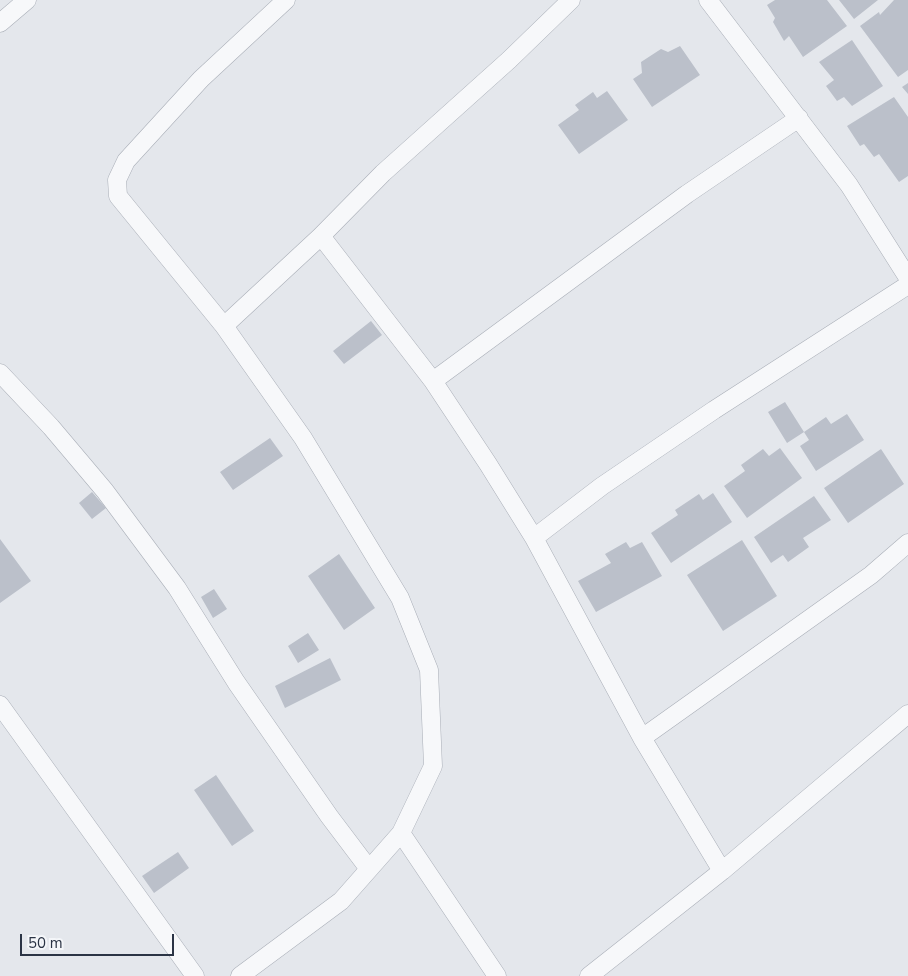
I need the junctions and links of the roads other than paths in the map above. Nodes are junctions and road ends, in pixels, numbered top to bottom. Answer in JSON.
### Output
{"nodes":[{"id":1,"x":27,"y":0,"type":"edge"},
{"id":2,"x":286,"y":0,"type":"edge"},
{"id":3,"x":571,"y":0,"type":"edge"},
{"id":4,"x":708,"y":0,"type":"edge"},
{"id":5,"x":0,"y":23,"type":"edge"},
{"id":6,"x":799,"y":118,"type":"junction"},
{"id":7,"x":321,"y":236,"type":"junction"},
{"id":8,"x":908,"y":278,"type":"edge"},
{"id":9,"x":908,"y":284,"type":"edge"},
{"id":10,"x":224,"y":326,"type":"junction"},
{"id":11,"x":0,"y":374,"type":"edge"},
{"id":12,"x":433,"y":381,"type":"junction"},
{"id":13,"x":534,"y":538,"type":"junction"},
{"id":14,"x":908,"y":543,"type":"edge"},
{"id":15,"x":0,"y":705,"type":"edge"},
{"id":16,"x":908,"y":714,"type":"edge"},
{"id":17,"x":642,"y":738,"type":"junction"},
{"id":18,"x":401,"y":833,"type":"junction"},
{"id":19,"x":369,"y":869,"type":"junction"},
{"id":20,"x":722,"y":871,"type":"junction"},
{"id":21,"x":195,"y":976,"type":"edge"},
{"id":22,"x":240,"y":976,"type":"edge"},
{"id":23,"x":497,"y":976,"type":"edge"},
{"id":24,"x":589,"y":976,"type":"edge"}],
"edges":[{"from":1,"to":5,"type":"street"},
{"from":2,"to":10,"type":"street"},
{"from":3,"to":7,"type":"street"},
{"from":4,"to":6,"type":"street"},
{"from":6,"to":8,"type":"street"},
{"from":6,"to":12,"type":"street"},
{"from":7,"to":10,"type":"street"},
{"from":7,"to":12,"type":"street"},
{"from":9,"to":13,"type":"street"},
{"from":10,"to":18,"type":"street"},
{"from":11,"to":19,"type":"street"},
{"from":12,"to":13,"type":"street"},
{"from":13,"to":17,"type":"street"},
{"from":14,"to":17,"type":"street"},
{"from":15,"to":21,"type":"street"},
{"from":16,"to":20,"type":"street"},
{"from":17,"to":20,"type":"street"},
{"from":18,"to":19,"type":"street"},
{"from":18,"to":23,"type":"street"},
{"from":19,"to":22,"type":"street"},
{"from":20,"to":24,"type":"street"}]}
